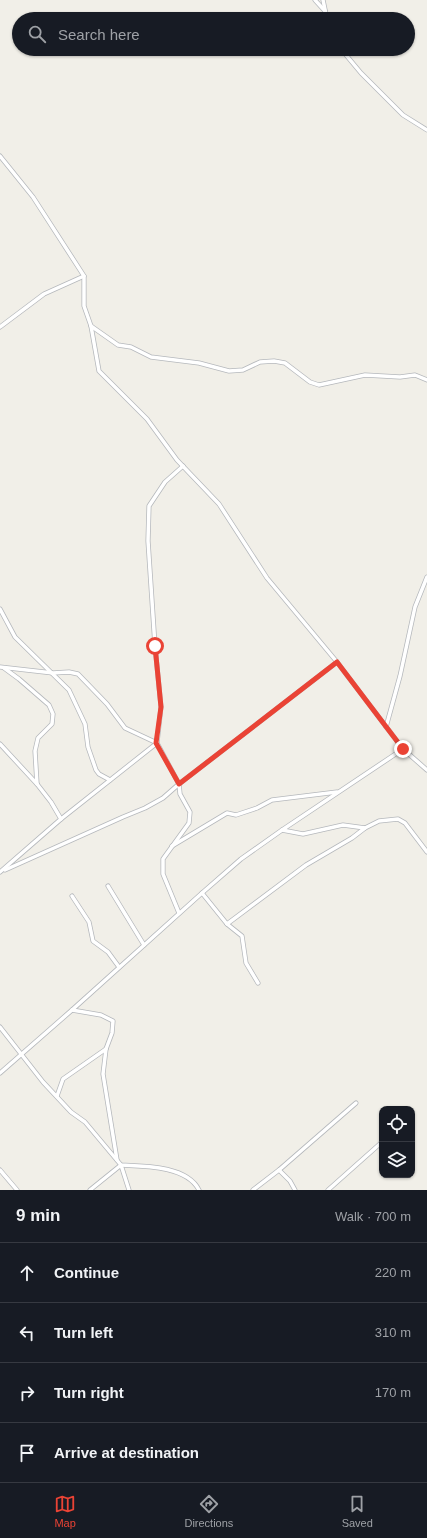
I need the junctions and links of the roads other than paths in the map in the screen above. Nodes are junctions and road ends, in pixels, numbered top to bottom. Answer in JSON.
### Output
{"nodes":[{"id":1,"x":315,"y":0,"type":"edge"},
{"id":2,"x":324,"y":0,"type":"edge"},
{"id":3,"x":326,"y":11,"type":"joint"},
{"id":4,"x":347,"y":56,"type":"edge"},
{"id":5,"x":427,"y":130,"type":"edge"},
{"id":6,"x":0,"y":156,"type":"edge"},
{"id":7,"x":84,"y":276,"type":"junction"},
{"id":8,"x":91,"y":326,"type":"junction"},
{"id":9,"x":0,"y":328,"type":"edge"},
{"id":10,"x":427,"y":380,"type":"edge"},
{"id":11,"x":183,"y":466,"type":"junction"},
{"id":12,"x":427,"y":577,"type":"edge"},
{"id":13,"x":0,"y":609,"type":"edge"},
{"id":14,"x":337,"y":662,"type":"junction"},
{"id":15,"x":2,"y":668,"type":"edge"},
{"id":16,"x":53,"y":673,"type":"junction"},
{"id":17,"x":386,"y":727,"type":"junction"},
{"id":18,"x":156,"y":743,"type":"junction"},
{"id":19,"x":0,"y":744,"type":"edge"},
{"id":20,"x":403,"y":749,"type":"junction"},
{"id":21,"x":427,"y":770,"type":"edge"},
{"id":22,"x":110,"y":780,"type":"junction"},
{"id":23,"x":37,"y":784,"type":"junction"},
{"id":24,"x":179,"y":784,"type":"junction"},
{"id":25,"x":338,"y":792,"type":"junction"},
{"id":26,"x":61,"y":819,"type":"junction"},
{"id":27,"x":365,"y":828,"type":"junction"},
{"id":28,"x":282,"y":830,"type":"junction"},
{"id":29,"x":172,"y":846,"type":"junction"},
{"id":30,"x":427,"y":852,"type":"edge"},
{"id":31,"x":1,"y":872,"type":"edge"},
{"id":32,"x":108,"y":886,"type":"dead end"},
{"id":33,"x":202,"y":892,"type":"junction"},
{"id":34,"x":72,"y":896,"type":"dead end"},
{"id":35,"x":179,"y":913,"type":"junction"},
{"id":36,"x":227,"y":924,"type":"junction"},
{"id":37,"x":144,"y":945,"type":"junction"},
{"id":38,"x":119,"y":966,"type":"junction"},
{"id":39,"x":258,"y":983,"type":"dead end"},
{"id":40,"x":72,"y":1010,"type":"junction"},
{"id":41,"x":0,"y":1027,"type":"edge"},
{"id":42,"x":106,"y":1049,"type":"junction"},
{"id":43,"x":22,"y":1054,"type":"junction"},
{"id":44,"x":0,"y":1073,"type":"edge"},
{"id":45,"x":57,"y":1096,"type":"junction"},
{"id":46,"x":356,"y":1102,"type":"dead end"},
{"id":47,"x":379,"y":1145,"type":"edge"},
{"id":48,"x":117,"y":1161,"type":"junction"},
{"id":49,"x":121,"y":1164,"type":"junction"},
{"id":50,"x":0,"y":1170,"type":"edge"},
{"id":51,"x":279,"y":1170,"type":"junction"},
{"id":52,"x":17,"y":1190,"type":"edge"},
{"id":53,"x":90,"y":1190,"type":"edge"},
{"id":54,"x":129,"y":1190,"type":"edge"},
{"id":55,"x":199,"y":1190,"type":"edge"},
{"id":56,"x":253,"y":1190,"type":"edge"},
{"id":57,"x":295,"y":1190,"type":"edge"},
{"id":58,"x":328,"y":1190,"type":"edge"}],
"edges":[{"from":1,"to":3,"type":"street"},
{"from":2,"to":3,"type":"street"},
{"from":4,"to":5,"type":"street"},
{"from":6,"to":7,"type":"street"},
{"from":7,"to":8,"type":"street"},
{"from":7,"to":9,"type":"street"},
{"from":8,"to":10,"type":"street"},
{"from":8,"to":11,"type":"street"},
{"from":11,"to":14,"type":"street"},
{"from":11,"to":18,"type":"street"},
{"from":12,"to":17,"type":"street"},
{"from":13,"to":16,"type":"street"},
{"from":14,"to":17,"type":"street"},
{"from":14,"to":24,"type":"street"},
{"from":15,"to":16,"type":"street"},
{"from":15,"to":23,"type":"street"},
{"from":16,"to":18,"type":"street"},
{"from":16,"to":22,"type":"street"},
{"from":17,"to":20,"type":"street"},
{"from":18,"to":22,"type":"street"},
{"from":18,"to":24,"type":"street"},
{"from":19,"to":23,"type":"street"},
{"from":20,"to":21,"type":"street"},
{"from":20,"to":25,"type":"street"},
{"from":22,"to":26,"type":"street"},
{"from":23,"to":26,"type":"street"},
{"from":24,"to":29,"type":"street"},
{"from":24,"to":31,"type":"street"},
{"from":25,"to":28,"type":"street"},
{"from":25,"to":29,"type":"street"},
{"from":26,"to":31,"type":"street"},
{"from":27,"to":28,"type":"street"},
{"from":27,"to":30,"type":"street"},
{"from":27,"to":36,"type":"street"},
{"from":28,"to":33,"type":"street"},
{"from":29,"to":35,"type":"street"},
{"from":32,"to":37,"type":"street"},
{"from":33,"to":35,"type":"street"},
{"from":33,"to":36,"type":"street"},
{"from":34,"to":38,"type":"street"},
{"from":35,"to":37,"type":"street"},
{"from":36,"to":39,"type":"street"},
{"from":37,"to":38,"type":"street"},
{"from":38,"to":40,"type":"street"},
{"from":40,"to":42,"type":"street"},
{"from":40,"to":43,"type":"street"},
{"from":41,"to":43,"type":"street"},
{"from":42,"to":45,"type":"street"},
{"from":42,"to":48,"type":"street"},
{"from":43,"to":44,"type":"street"},
{"from":43,"to":45,"type":"street"},
{"from":45,"to":48,"type":"street"},
{"from":46,"to":51,"type":"street"},
{"from":47,"to":58,"type":"street"},
{"from":48,"to":49,"type":"street"},
{"from":49,"to":53,"type":"street"},
{"from":49,"to":54,"type":"street"},
{"from":49,"to":55,"type":"street"},
{"from":50,"to":52,"type":"street"},
{"from":51,"to":56,"type":"street"},
{"from":51,"to":57,"type":"street"}]}
